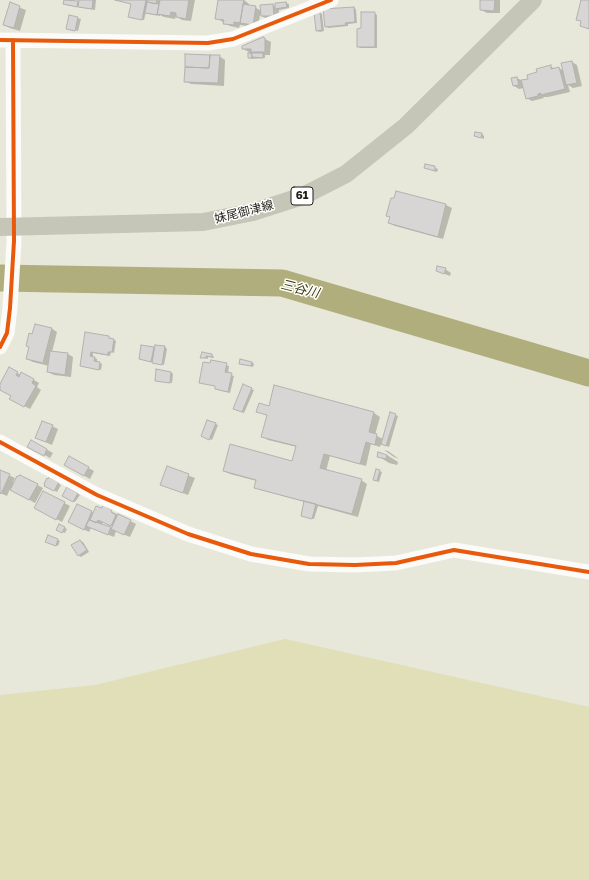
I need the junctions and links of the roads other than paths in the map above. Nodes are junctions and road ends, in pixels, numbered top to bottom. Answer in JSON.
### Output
{"nodes":[{"id":1,"x":331,"y":0,"type":"edge"},
{"id":2,"x":533,"y":0,"type":"edge"},
{"id":3,"x":7,"y":40,"type":"edge"},
{"id":4,"x":9,"y":232,"type":"edge"},
{"id":5,"x":0,"y":347,"type":"edge"},
{"id":6,"x":0,"y":442,"type":"edge"},
{"id":7,"x":589,"y":572,"type":"edge"}],
"edges":[{"from":1,"to":3,"type":"street"},
{"from":2,"to":4,"type":"main road","name":"妹尾御津線","number":"61"},
{"from":3,"to":4,"type":"street"},
{"from":4,"to":5,"type":"street"},
{"from":6,"to":7,"type":"street"}]}
